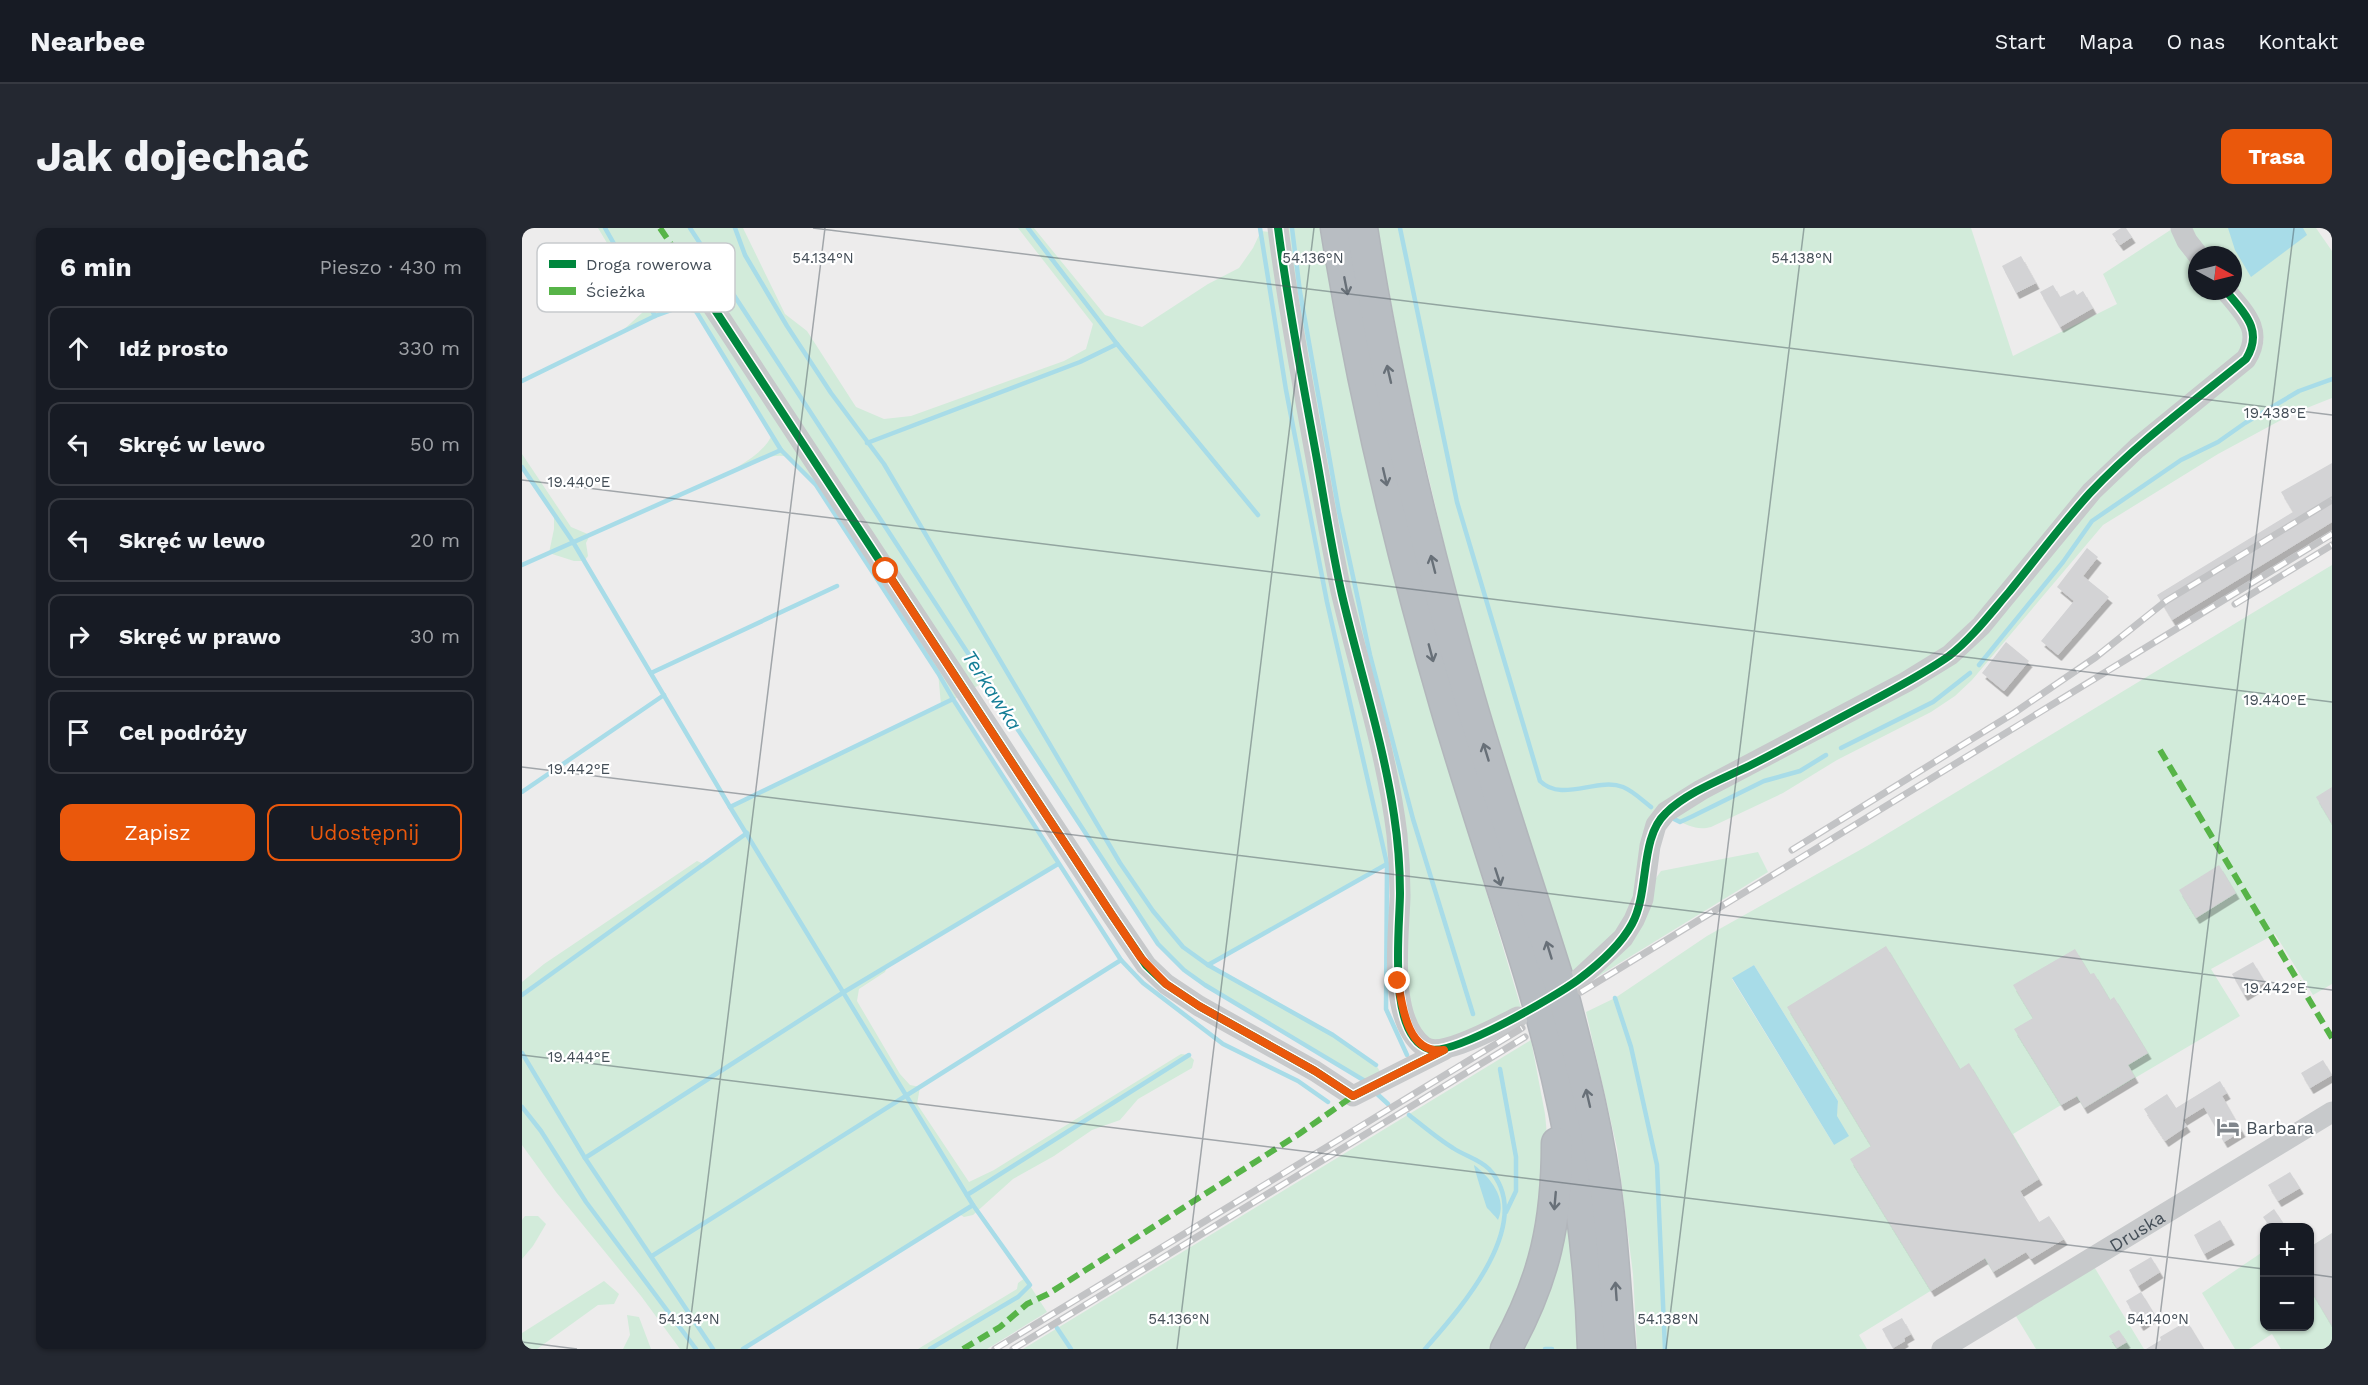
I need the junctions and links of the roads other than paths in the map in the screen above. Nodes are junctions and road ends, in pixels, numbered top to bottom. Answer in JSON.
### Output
{"nodes":[{"id":1,"x":1278,"y":228,"type":"edge"},
{"id":2,"x":1336,"y":228,"type":"edge"},
{"id":3,"x":1362,"y":228,"type":"edge"},
{"id":4,"x":2181,"y":228,"type":"edge"},
{"id":5,"x":2190,"y":246,"type":"edge"},
{"id":6,"x":2233,"y":300,"type":"edge"},
{"id":7,"x":716,"y":312,"type":"edge"},
{"id":8,"x":1577,"y":981,"type":"dead end"},
{"id":9,"x":1518,"y":1017,"type":"dead end"},
{"id":10,"x":1444,"y":1050,"type":"junction"},
{"id":11,"x":1557,"y":1080,"type":"junction"},
{"id":12,"x":2332,"y":1112,"type":"edge"},
{"id":13,"x":1506,"y":1349,"type":"edge"},
{"id":14,"x":1593,"y":1349,"type":"edge"},
{"id":15,"x":1620,"y":1349,"type":"edge"},
{"id":16,"x":1942,"y":1349,"type":"edge"}],
"edges":[{"from":1,"to":10,"type":"street"},
{"from":2,"to":11,"type":"highway","one_way":true},
{"from":15,"to":3,"type":"highway","one_way":true},
{"from":4,"to":5,"type":"street"},
{"from":6,"to":8,"type":"street"},
{"from":7,"to":10,"type":"street"},
{"from":9,"to":10,"type":"street"},
{"from":11,"to":13,"type":"highway","one_way":true},
{"from":11,"to":14,"type":"highway"},
{"from":12,"to":16,"type":"street","name":"Druska"}]}
